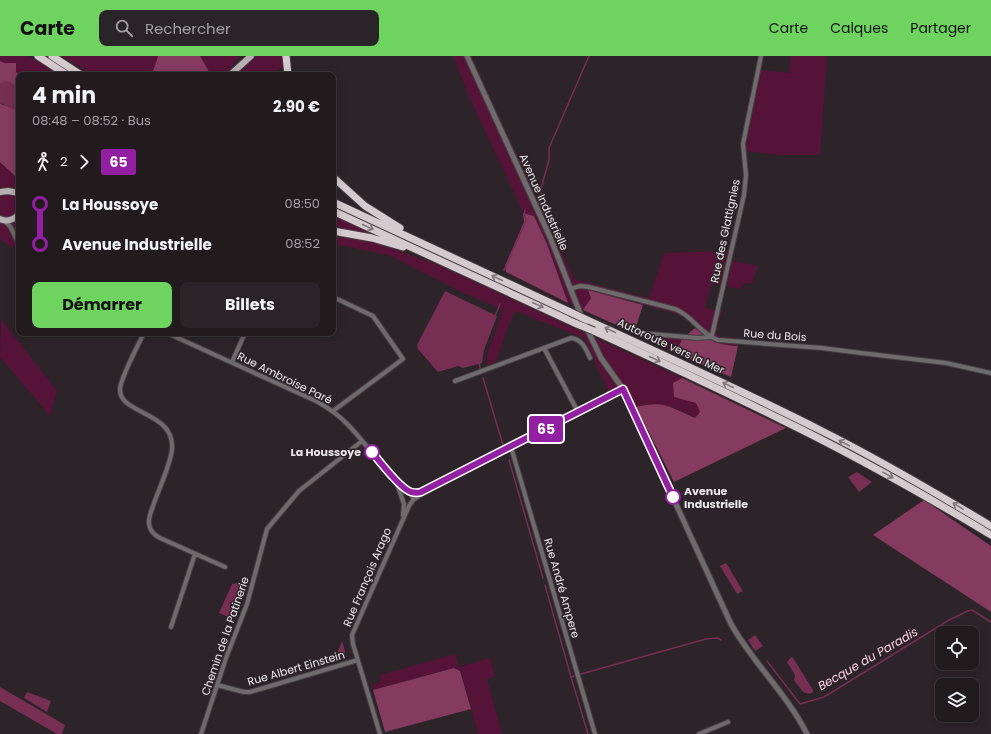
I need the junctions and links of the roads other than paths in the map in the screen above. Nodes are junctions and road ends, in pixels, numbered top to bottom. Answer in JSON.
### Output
{"nodes":[{"id":1,"x":38,"y":56,"type":"edge"},
{"id":2,"x":52,"y":56,"type":"edge"},
{"id":3,"x":244,"y":56,"type":"edge"},
{"id":4,"x":251,"y":56,"type":"edge"},
{"id":5,"x":286,"y":56,"type":"edge"},
{"id":6,"x":467,"y":56,"type":"edge"},
{"id":7,"x":761,"y":56,"type":"edge"},
{"id":8,"x":62,"y":72,"type":"edge"},
{"id":9,"x":76,"y":72,"type":"edge"},
{"id":10,"x":231,"y":72,"type":"edge"},
{"id":11,"x":232,"y":72,"type":"edge"},
{"id":12,"x":288,"y":72,"type":"edge"},
{"id":13,"x":336,"y":180,"type":"edge"},
{"id":14,"x":0,"y":192,"type":"edge"},
{"id":15,"x":16,"y":193,"type":"edge"},
{"id":16,"x":336,"y":203,"type":"edge"},
{"id":17,"x":336,"y":212,"type":"edge"},
{"id":18,"x":16,"y":218,"type":"edge"},
{"id":19,"x":1,"y":219,"type":"edge"},
{"id":20,"x":336,"y":231,"type":"edge"},
{"id":21,"x":16,"y":238,"type":"edge"},
{"id":22,"x":416,"y":240,"type":"junction"},
{"id":23,"x":439,"y":260,"type":"junction"},
{"id":24,"x":570,"y":289,"type":"junction"},
{"id":25,"x":336,"y":298,"type":"edge"},
{"id":26,"x":640,"y":333,"type":"dead end"},
{"id":27,"x":143,"y":336,"type":"edge"},
{"id":28,"x":174,"y":336,"type":"edge"},
{"id":29,"x":244,"y":336,"type":"edge"},
{"id":30,"x":711,"y":337,"type":"junction"},
{"id":31,"x":544,"y":348,"type":"junction"},
{"id":32,"x":590,"y":358,"type":"dead end"},
{"id":33,"x":232,"y":362,"type":"junction"},
{"id":34,"x":991,"y":373,"type":"edge"},
{"id":35,"x":455,"y":381,"type":"dead end"},
{"id":36,"x":623,"y":389,"type":"junction"},
{"id":37,"x":333,"y":412,"type":"junction"},
{"id":38,"x":578,"y":412,"type":"junction"},
{"id":39,"x":362,"y":441,"type":"junction"},
{"id":40,"x":511,"y":447,"type":"junction"},
{"id":41,"x":395,"y":479,"type":"junction"},
{"id":42,"x":427,"y":490,"type":"junction"},
{"id":43,"x":410,"y":492,"type":"junction"},
{"id":44,"x":402,"y":499,"type":"junction"},
{"id":45,"x":412,"y":501,"type":"junction"},
{"id":46,"x":402,"y":520,"type":"junction"},
{"id":47,"x":991,"y":526,"type":"edge"},
{"id":48,"x":991,"y":535,"type":"edge"},
{"id":49,"x":195,"y":554,"type":"junction"},
{"id":50,"x":225,"y":567,"type":"dead end"},
{"id":51,"x":171,"y":627,"type":"dead end"},
{"id":52,"x":358,"y":660,"type":"junction"},
{"id":53,"x":217,"y":685,"type":"junction"},
{"id":54,"x":728,"y":722,"type":"dead end"},
{"id":55,"x":201,"y":734,"type":"edge"},
{"id":56,"x":380,"y":734,"type":"edge"},
{"id":57,"x":594,"y":734,"type":"edge"},
{"id":58,"x":699,"y":734,"type":"edge"},
{"id":59,"x":807,"y":734,"type":"edge"}],
"edges":[{"from":1,"to":8,"type":"highway"},
{"from":2,"to":9,"type":"highway"},
{"from":3,"to":10,"type":"main road"},
{"from":4,"to":11,"type":"main road"},
{"from":5,"to":12,"type":"highway"},
{"from":6,"to":24,"type":"street","name":"Avenue Industrielle"},
{"from":7,"to":30,"type":"street","name":"Rue des Glattignies"},
{"from":13,"to":22,"type":"highway"},
{"from":14,"to":15,"type":"main road"},
{"from":16,"to":22,"type":"highway","name":"Autoroute vers la Mer"},
{"from":17,"to":23,"type":"highway","one_way":true},
{"from":18,"to":19,"type":"main road"},
{"from":19,"to":21,"type":"street"},
{"from":20,"to":23,"type":"highway"},
{"from":47,"to":22,"type":"highway","name":"Autoroute vers la Mer","one_way":true,"bridge":true},
{"from":23,"to":48,"type":"highway","one_way":true,"bridge":true},
{"from":24,"to":30,"type":"street","name":"Rue du Bois"},
{"from":24,"to":36,"type":"street","name":"Avenue Industrielle"},
{"from":25,"to":37,"type":"street"},
{"from":26,"to":30,"type":"street"},
{"from":27,"to":49,"type":"street"},
{"from":28,"to":33,"type":"street","name":"Rue Ambroise Paré"},
{"from":29,"to":33,"type":"street"},
{"from":30,"to":34,"type":"street","name":"Rue du Bois"},
{"from":31,"to":32,"type":"street"},
{"from":31,"to":35,"type":"street"},
{"from":31,"to":38,"type":"street"},
{"from":33,"to":37,"type":"street","name":"Rue Ambroise Paré"},
{"from":36,"to":38,"type":"street","name":"Rue François Arago"},
{"from":36,"to":59,"type":"street","name":"Avenue Industrielle"},
{"from":37,"to":39,"type":"street","name":"Rue Ambroise Paré"},
{"from":38,"to":40,"type":"street","name":"Rue François Arago"},
{"from":39,"to":41,"type":"street","name":"Rue Ambroise Paré"},
{"from":39,"to":53,"type":"street","name":"Chemin de la Patinerie"},
{"from":40,"to":42,"type":"street","name":"Rue François Arago"},
{"from":40,"to":57,"type":"street","name":"Rue André Ampere"},
{"from":41,"to":43,"type":"street","name":"Rue Ambroise Paré"},
{"from":41,"to":44,"type":"street","name":"Rue Ambroise Paré"},
{"from":42,"to":43,"type":"street","name":"Rue François Arago"},
{"from":42,"to":45,"type":"street","name":"Rue François Arago"},
{"from":43,"to":44,"type":"street"},
{"from":43,"to":45,"type":"street"},
{"from":44,"to":45,"type":"street"},
{"from":44,"to":46,"type":"street","name":"Rue François Arago"},
{"from":45,"to":46,"type":"street","name":"Rue François Arago"},
{"from":46,"to":52,"type":"street","name":"Rue François Arago"},
{"from":49,"to":50,"type":"street"},
{"from":49,"to":51,"type":"street"},
{"from":52,"to":53,"type":"street","name":"Rue Albert Einstein"},
{"from":52,"to":56,"type":"street","name":"Rue François Arago"},
{"from":53,"to":55,"type":"street","name":"Chemin de la Patinerie"},
{"from":54,"to":58,"type":"street"}]}
